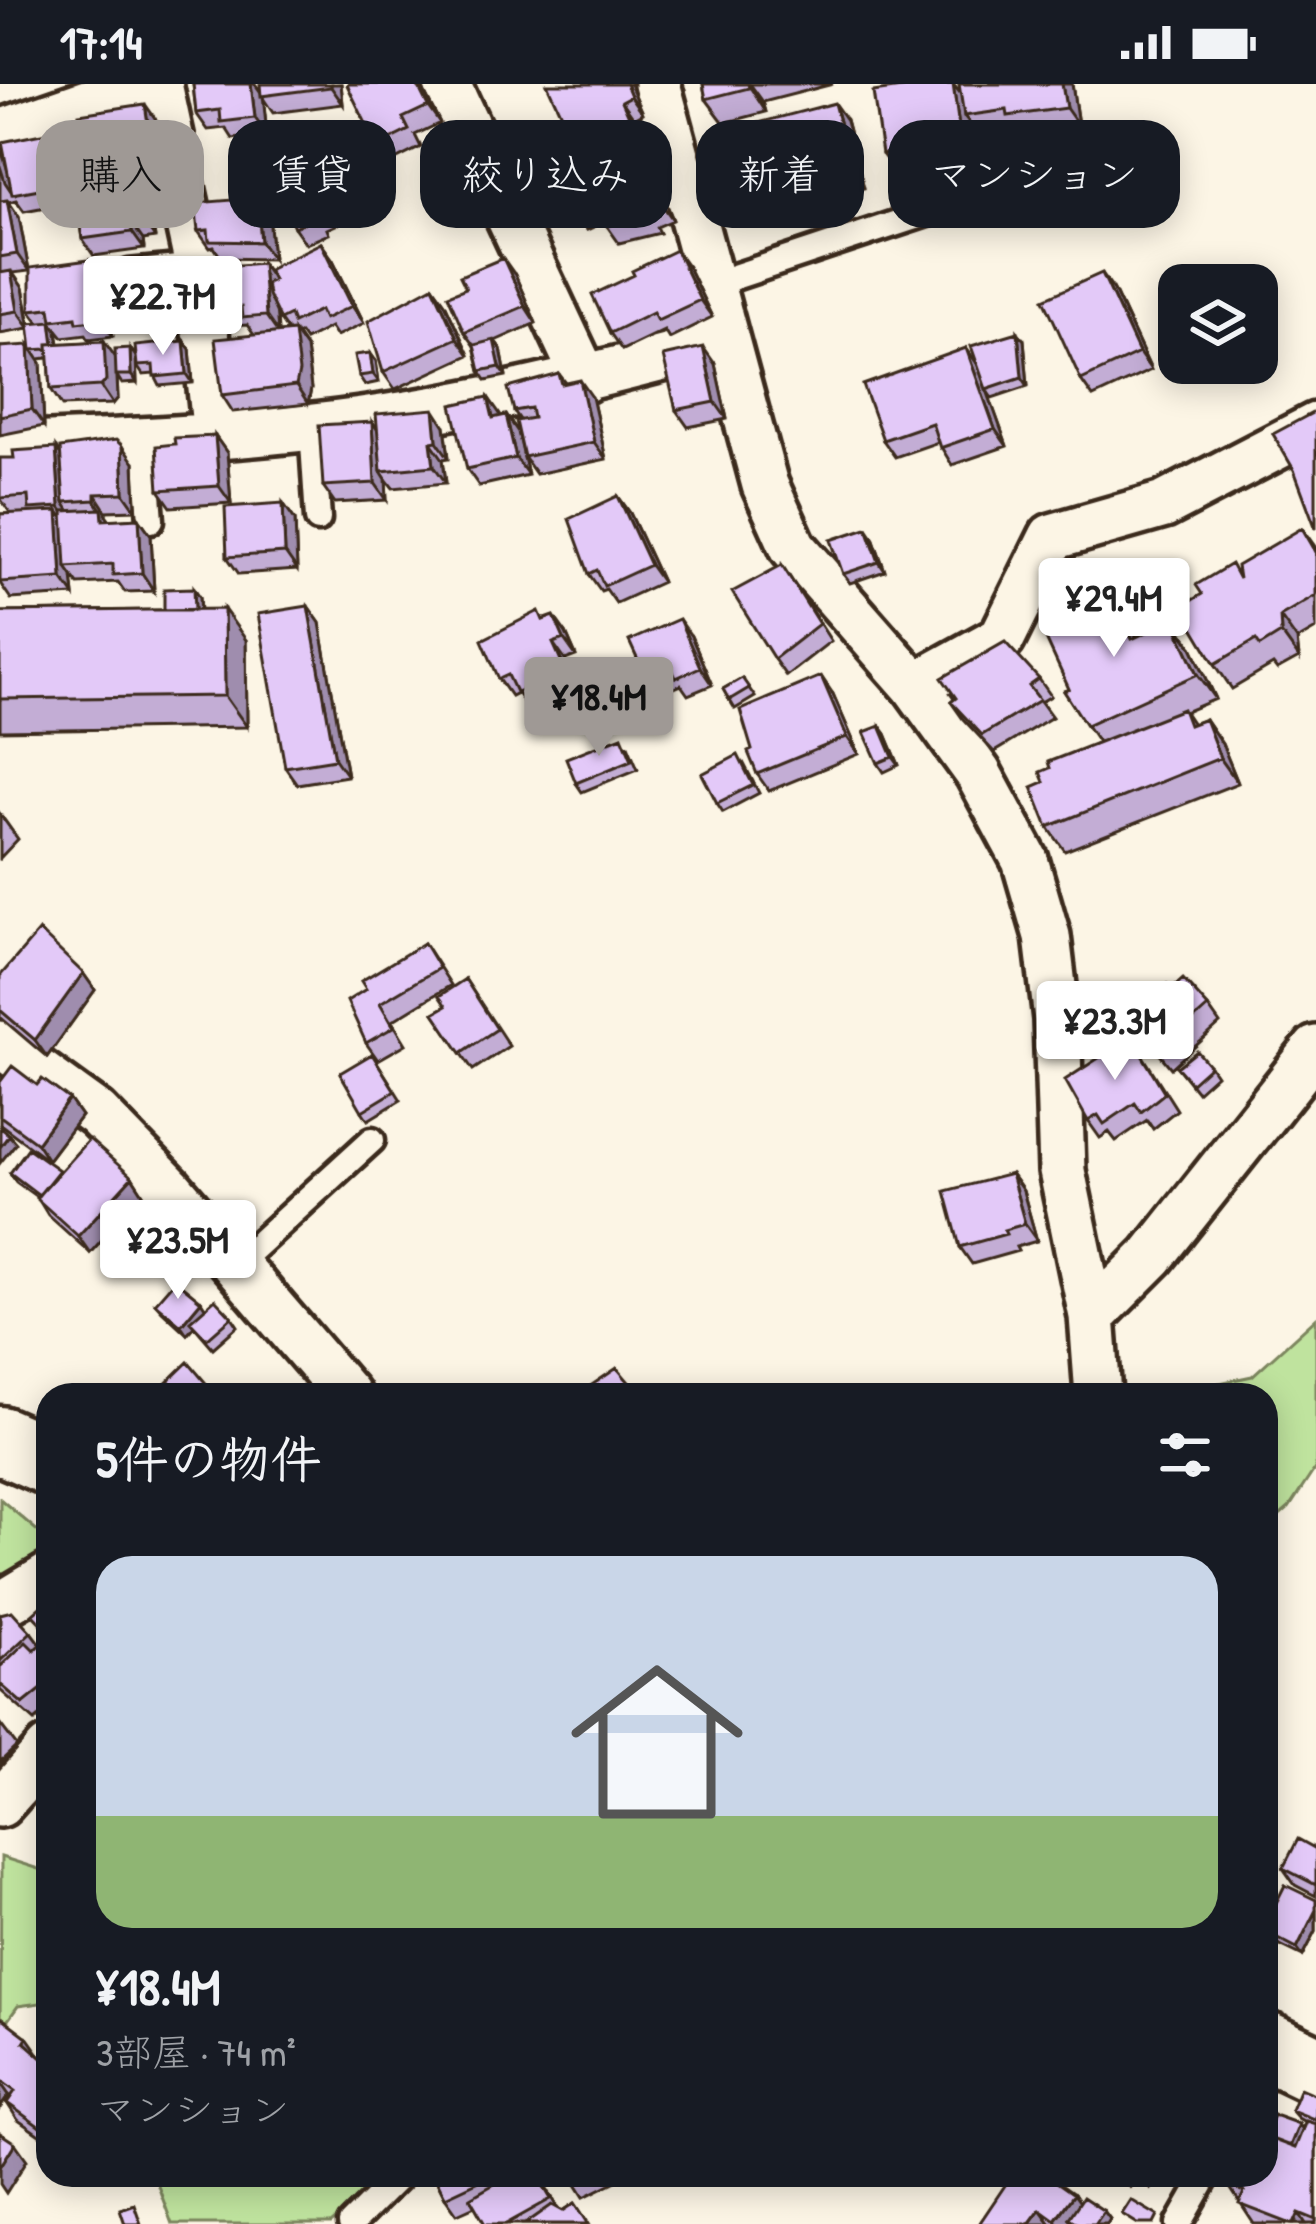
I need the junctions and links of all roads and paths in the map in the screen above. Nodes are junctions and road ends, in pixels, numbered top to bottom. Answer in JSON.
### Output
{"nodes":[{"id":1,"x":142,"y":84,"type":"edge"},
{"id":2,"x":159,"y":84,"type":"edge"},
{"id":3,"x":447,"y":84,"type":"edge"},
{"id":4,"x":656,"y":84,"type":"edge"},
{"id":5,"x":17,"y":113,"type":"edge"},
{"id":6,"x":888,"y":226,"type":"edge"},
{"id":7,"x":198,"y":266,"type":"junction"},
{"id":8,"x":107,"y":276,"type":"edge"},
{"id":9,"x":712,"y":284,"type":"junction"},
{"id":10,"x":728,"y":340,"type":"junction"},
{"id":11,"x":585,"y":380,"type":"junction"},
{"id":12,"x":1316,"y":426,"type":"edge"},
{"id":13,"x":312,"y":428,"type":"junction"},
{"id":14,"x":216,"y":436,"type":"junction"},
{"id":15,"x":145,"y":441,"type":"junction"},
{"id":16,"x":0,"y":447,"type":"edge"},
{"id":17,"x":319,"y":519,"type":"dead end"},
{"id":18,"x":151,"y":520,"type":"dead end"},
{"id":19,"x":915,"y":686,"type":"junction"},
{"id":20,"x":0,"y":1044,"type":"edge"},
{"id":21,"x":1316,"y":1049,"type":"edge"},
{"id":22,"x":372,"y":1140,"type":"dead end"},
{"id":23,"x":234,"y":1266,"type":"junction"},
{"id":24,"x":1092,"y":1316,"type":"junction"},
{"id":25,"x":336,"y":1383,"type":"edge"},
{"id":26,"x":1097,"y":1383,"type":"edge"},
{"id":27,"x":0,"y":1440,"type":"edge"},
{"id":28,"x":36,"y":1456,"type":"edge"},
{"id":29,"x":36,"y":1584,"type":"edge"},
{"id":30,"x":0,"y":1606,"type":"edge"},
{"id":31,"x":36,"y":1764,"type":"edge"},
{"id":32,"x":0,"y":1804,"type":"edge"},
{"id":33,"x":388,"y":2187,"type":"edge"},
{"id":34,"x":1200,"y":2187,"type":"edge"},
{"id":35,"x":351,"y":2224,"type":"edge"},
{"id":36,"x":1178,"y":2224,"type":"edge"}],
"edges":[{"from":1,"to":5,"type":"street"},
{"from":2,"to":7,"type":"street"},
{"from":3,"to":11,"type":"street"},
{"from":4,"to":9,"type":"street"},
{"from":6,"to":9,"type":"lane"},
{"from":7,"to":8,"type":"lane"},
{"from":7,"to":14,"type":"street"},
{"from":9,"to":10,"type":"street"},
{"from":10,"to":11,"type":"street"},
{"from":10,"to":19,"type":"street"},
{"from":11,"to":13,"type":"street"},
{"from":12,"to":19,"type":"street"},
{"from":13,"to":14,"type":"street"},
{"from":13,"to":17,"type":"lane"},
{"from":14,"to":15,"type":"street"},
{"from":15,"to":16,"type":"street"},
{"from":15,"to":18,"type":"lane"},
{"from":19,"to":24,"type":"street"},
{"from":20,"to":23,"type":"street"},
{"from":21,"to":24,"type":"street"},
{"from":22,"to":23,"type":"lane"},
{"from":23,"to":25,"type":"street"},
{"from":24,"to":26,"type":"street"},
{"from":27,"to":28,"type":"street"},
{"from":29,"to":30,"type":"street"},
{"from":31,"to":32,"type":"street"},
{"from":33,"to":35,"type":"lane"},
{"from":34,"to":36,"type":"lane"}]}
